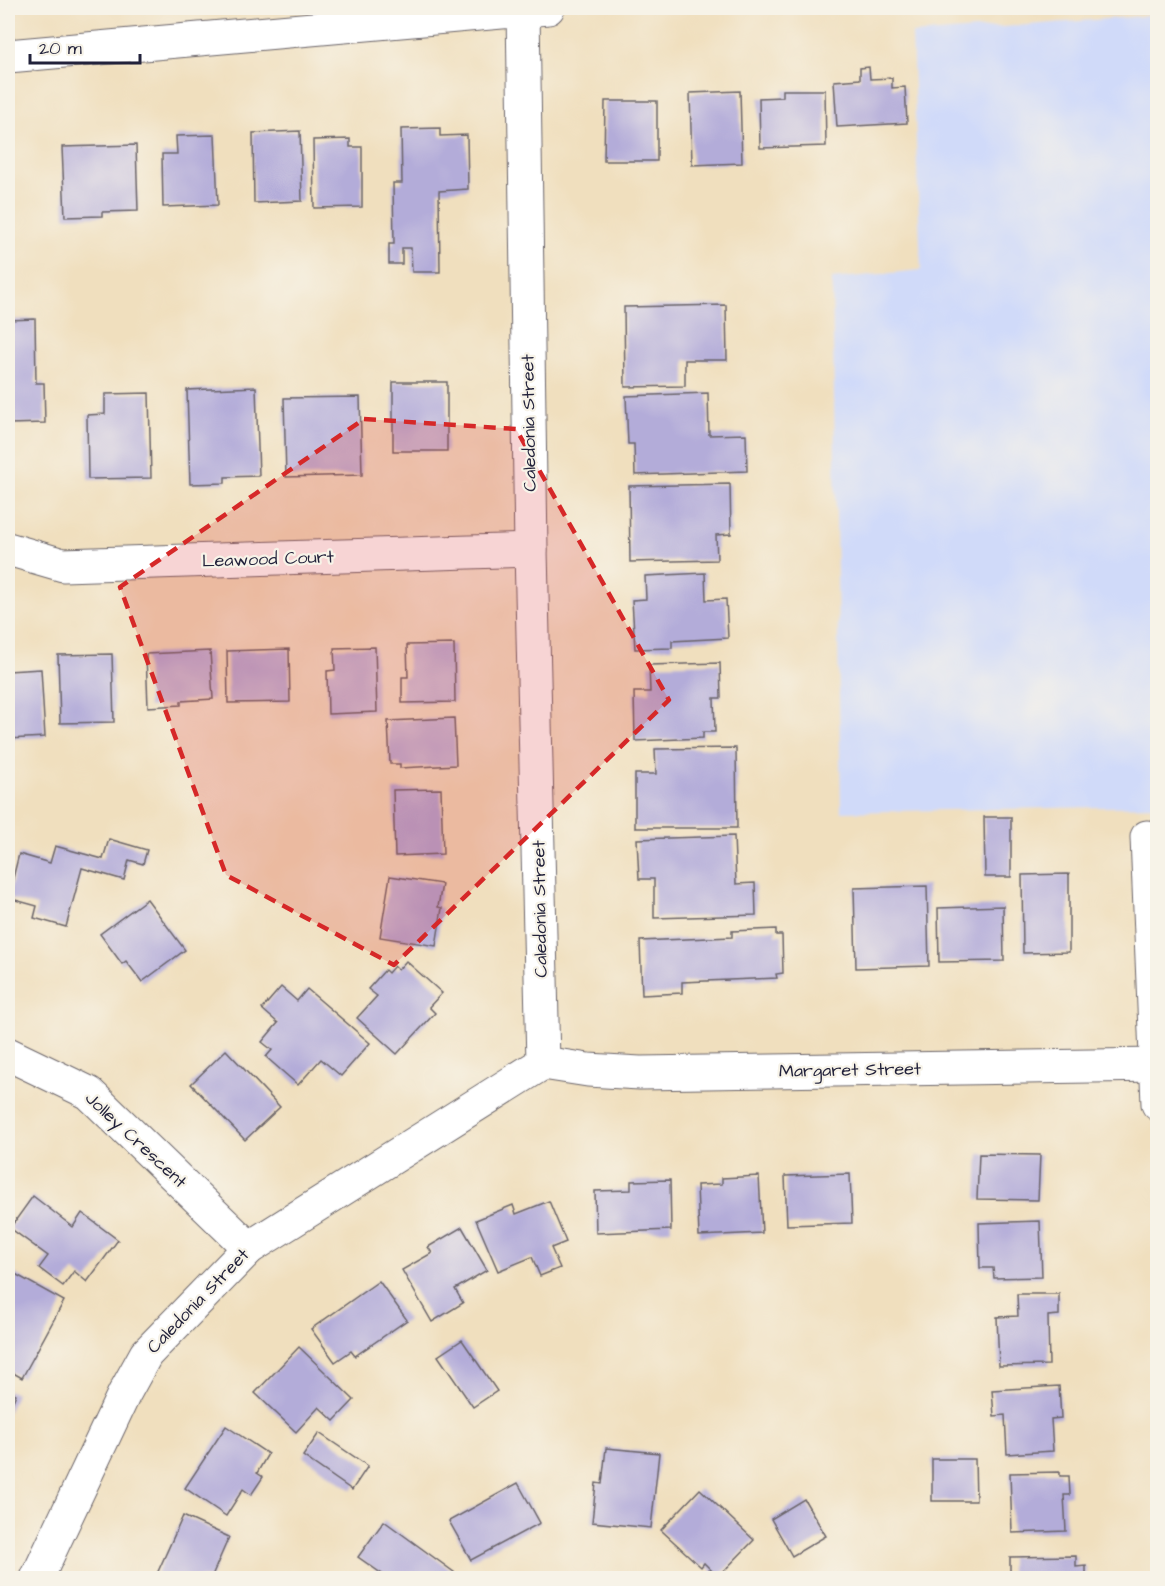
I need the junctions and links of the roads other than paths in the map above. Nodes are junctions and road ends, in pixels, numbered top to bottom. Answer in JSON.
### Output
{"nodes":[{"id":1,"x":536,"y":8,"type":"edge"},
{"id":2,"x":8,"y":56,"type":"edge"},
{"id":3,"x":8,"y":549,"type":"edge"},
{"id":4,"x":531,"y":550,"type":"junction"},
{"id":5,"x":1147,"y":837,"type":"dead end"},
{"id":6,"x":8,"y":1053,"type":"edge"},
{"id":7,"x":543,"y":1063,"type":"junction"},
{"id":8,"x":1157,"y":1065,"type":"edge"},
{"id":9,"x":1158,"y":1104,"type":"edge"},
{"id":10,"x":249,"y":1248,"type":"junction"},
{"id":11,"x":37,"y":1578,"type":"edge"}],
"edges":[{"from":1,"to":2,"type":"street"},
{"from":1,"to":4,"type":"street","name":"Caledonia Street"},
{"from":3,"to":4,"type":"street","name":"Leawood Court"},
{"from":4,"to":7,"type":"street","name":"Caledonia Street"},
{"from":5,"to":8,"type":"street"},
{"from":6,"to":10,"type":"street","name":"Jolley Crescent"},
{"from":7,"to":8,"type":"street","name":"Margaret Street"},
{"from":7,"to":10,"type":"street","name":"Caledonia Street"},
{"from":8,"to":9,"type":"street"},
{"from":10,"to":11,"type":"street","name":"Caledonia Street"}]}
